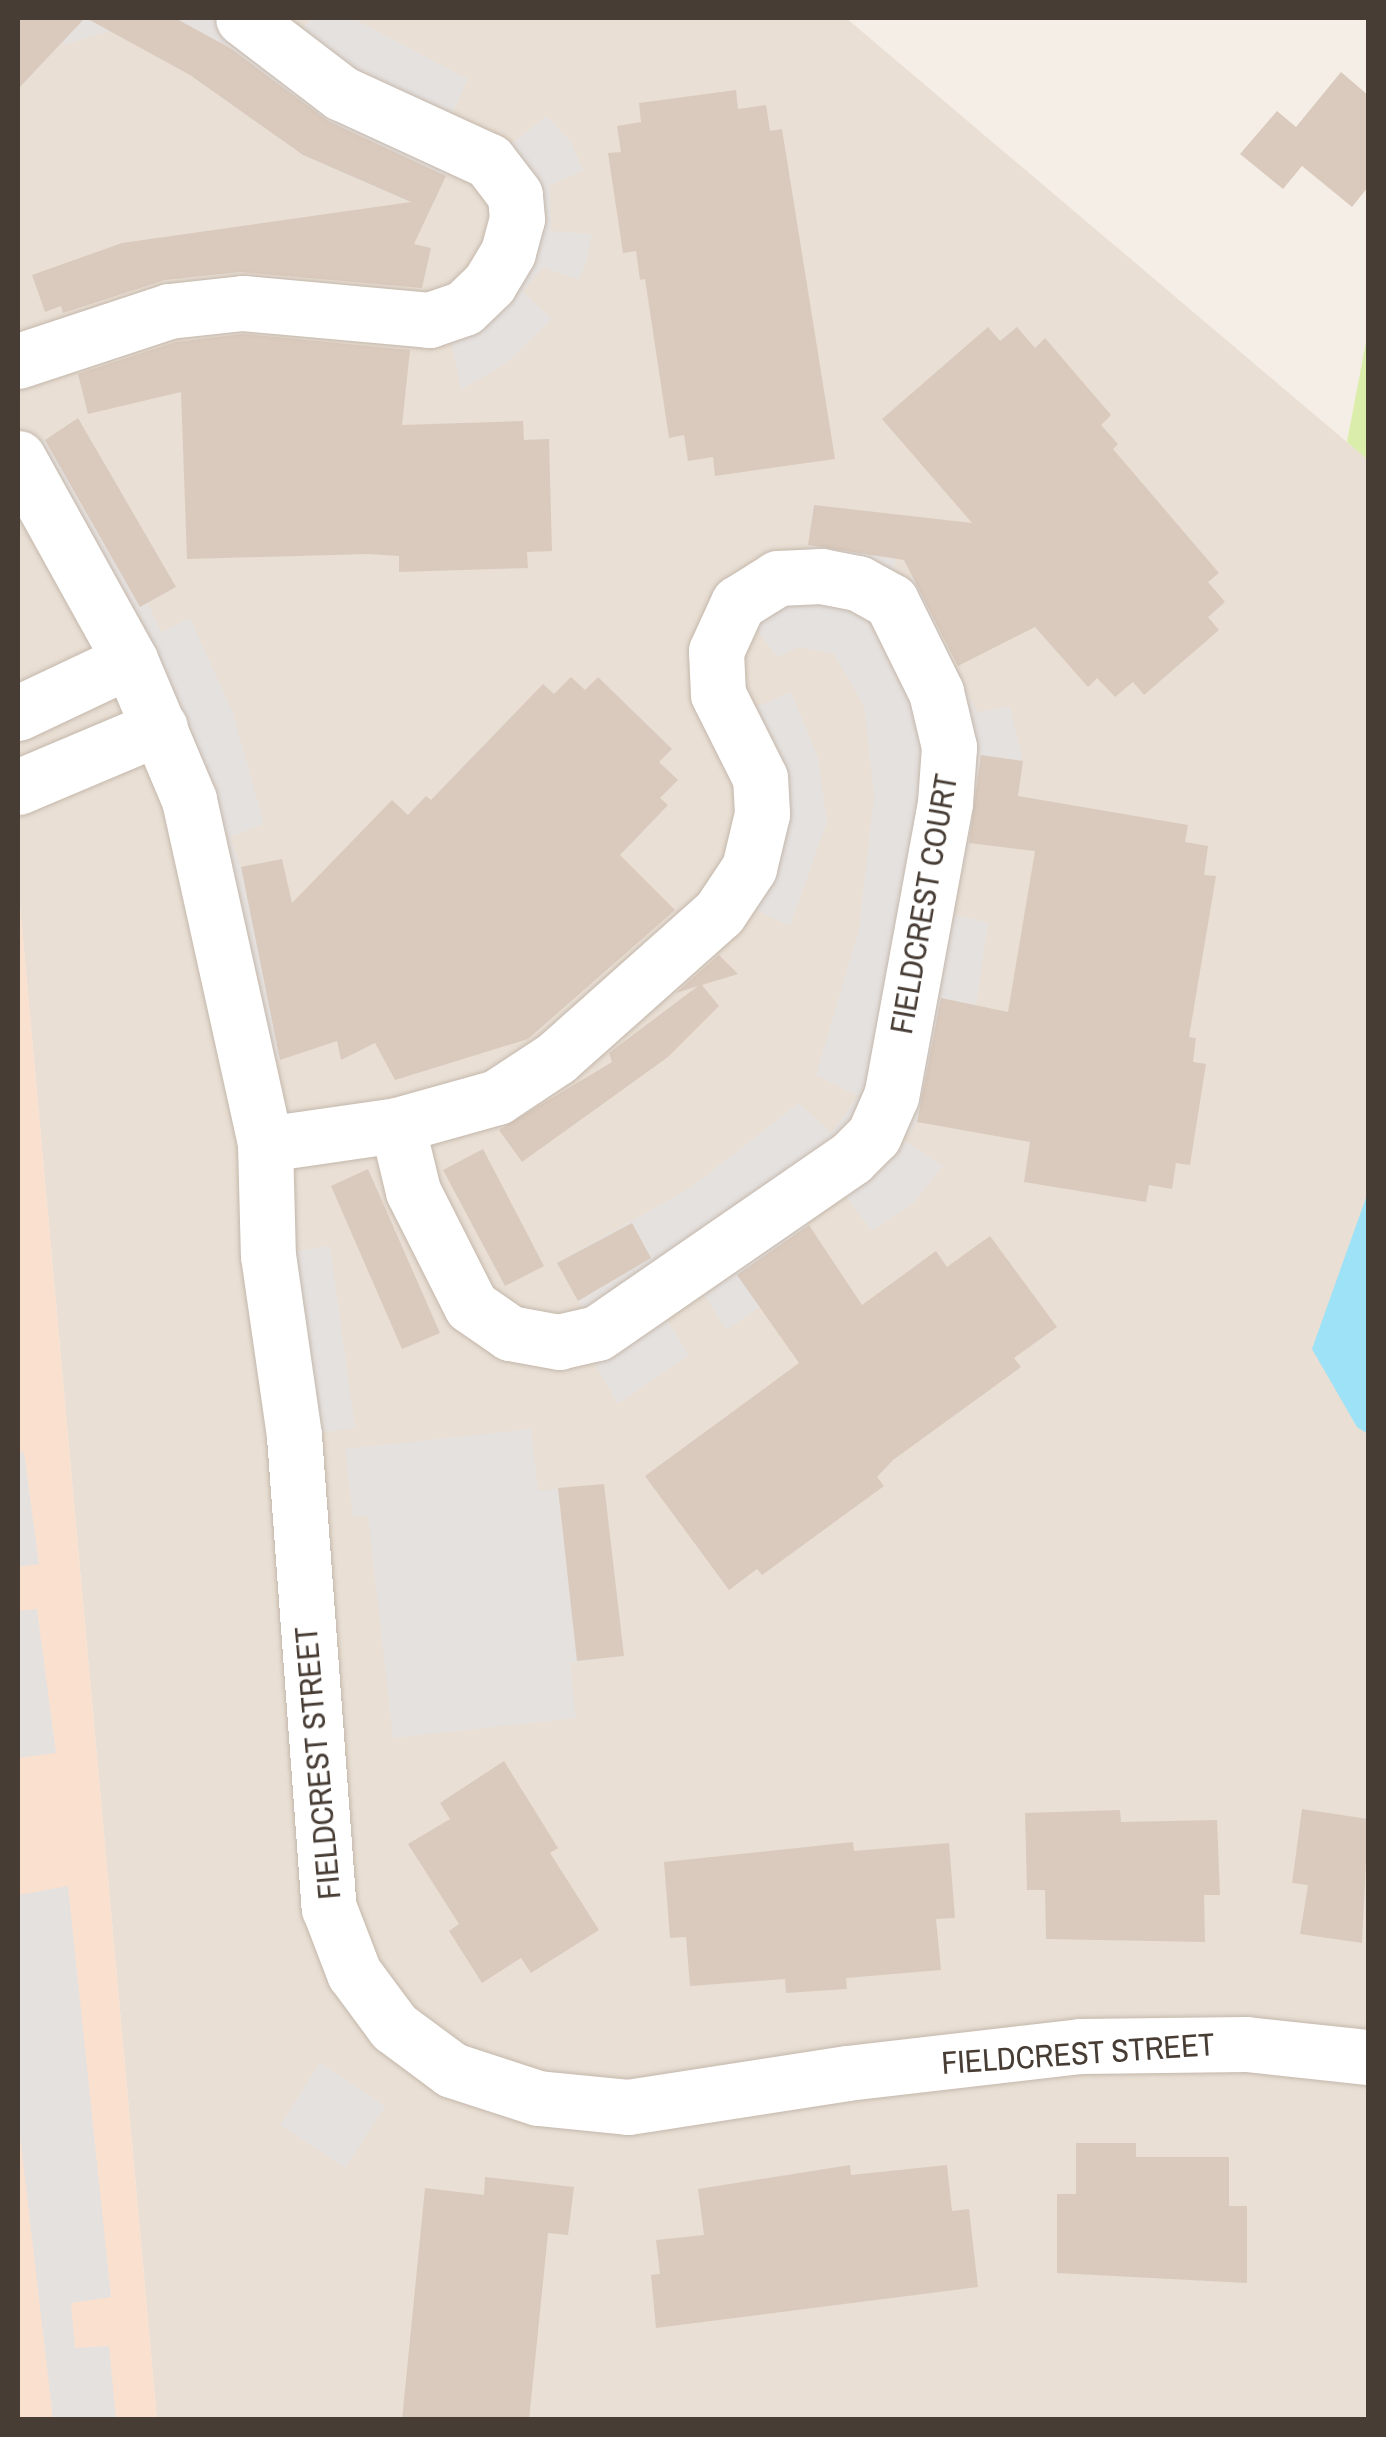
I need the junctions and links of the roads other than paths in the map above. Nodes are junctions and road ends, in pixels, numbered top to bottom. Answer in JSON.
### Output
{"nodes":[{"id":1,"x":243,"y":18,"type":"edge"},
{"id":2,"x":18,"y":361,"type":"edge"},
{"id":3,"x":18,"y":458,"type":"edge"},
{"id":4,"x":130,"y":660,"type":"junction"},
{"id":5,"x":18,"y":713,"type":"edge"},
{"id":6,"x":160,"y":727,"type":"junction"},
{"id":7,"x":18,"y":787,"type":"edge"},
{"id":8,"x":397,"y":1125,"type":"junction"},
{"id":9,"x":265,"y":1144,"type":"junction"},
{"id":10,"x":1368,"y":2057,"type":"edge"}],
"edges":[{"from":1,"to":2,"type":"street"},
{"from":3,"to":4,"type":"street"},
{"from":4,"to":5,"type":"street"},
{"from":4,"to":6,"type":"street"},
{"from":6,"to":7,"type":"street"},
{"from":6,"to":9,"type":"street"},
{"from":8,"to":8,"type":"street","name":"FIELDCREST COURT"},
{"from":8,"to":9,"type":"street","name":"FIELDCREST COURT"},
{"from":9,"to":10,"type":"street","name":"FIELDCREST STREET"}]}
